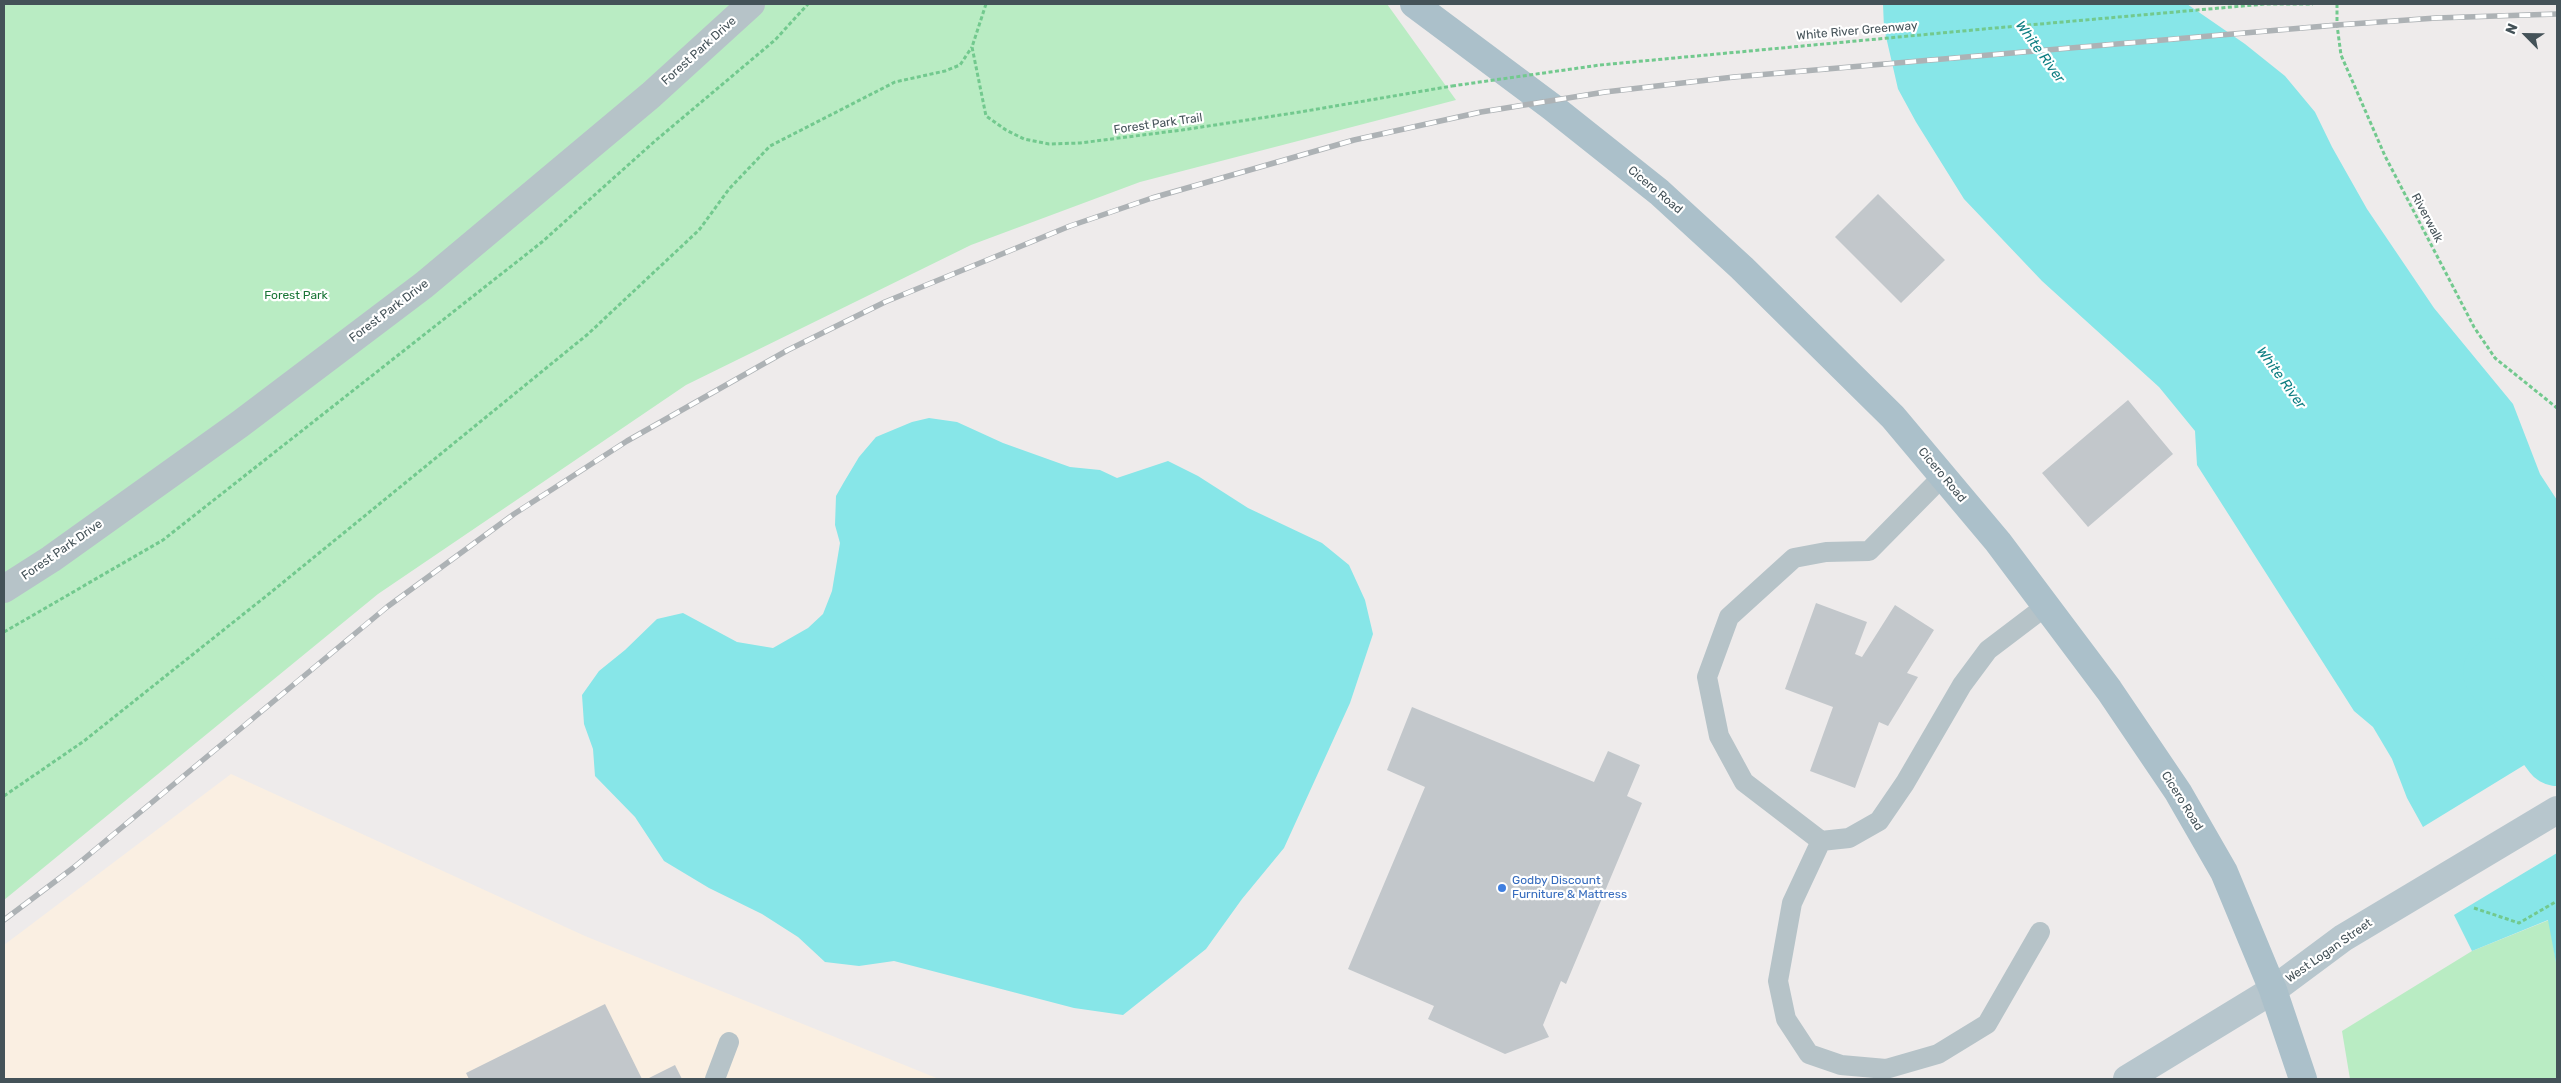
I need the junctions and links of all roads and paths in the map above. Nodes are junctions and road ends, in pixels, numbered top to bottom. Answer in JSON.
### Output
{"nodes":[{"id":1,"x":751,"y":4,"type":"edge"},
{"id":2,"x":986,"y":4,"type":"edge"},
{"id":3,"x":1414,"y":4,"type":"edge"},
{"id":4,"x":2266,"y":4,"type":"edge"},
{"id":5,"x":2312,"y":4,"type":"edge"},
{"id":6,"x":2337,"y":4,"type":"edge"},
{"id":7,"x":972,"y":47,"type":"junction"},
{"id":8,"x":1452,"y":86,"type":"joint"},
{"id":9,"x":2557,"y":408,"type":"edge"},
{"id":10,"x":1943,"y":476,"type":"junction"},
{"id":11,"x":4,"y":589,"type":"edge"},
{"id":12,"x":2046,"y":606,"type":"junction"},
{"id":13,"x":4,"y":796,"type":"edge"},
{"id":14,"x":2557,"y":810,"type":"edge"},
{"id":15,"x":1821,"y":840,"type":"junction"},
{"id":16,"x":2557,"y":901,"type":"edge"},
{"id":17,"x":2474,"y":908,"type":"dead end"},
{"id":18,"x":2040,"y":932,"type":"dead end"},
{"id":19,"x":2273,"y":990,"type":"junction"},
{"id":20,"x":729,"y":1042,"type":"dead end"},
{"id":21,"x":715,"y":1079,"type":"edge"},
{"id":22,"x":2128,"y":1079,"type":"edge"},
{"id":23,"x":2303,"y":1079,"type":"edge"}],
"edges":[{"from":1,"to":11,"type":"street","name":"Forest Park Drive"},
{"from":2,"to":7,"type":"path","name":"Forest Park Trail"},
{"from":3,"to":10,"type":"main road","name":"Cicero Road"},
{"from":4,"to":5,"type":"path","name":"White River Greenway"},
{"from":4,"to":8,"type":"path","name":"White River Greenway","bridge":true},
{"from":6,"to":9,"type":"path","name":"Riverwalk"},
{"from":7,"to":8,"type":"path","name":"Forest Park Trail"},
{"from":7,"to":13,"type":"path"},
{"from":10,"to":12,"type":"main road","name":"Cicero Road"},
{"from":10,"to":15,"type":"lane"},
{"from":12,"to":15,"type":"lane"},
{"from":12,"to":19,"type":"main road","name":"Cicero Road"},
{"from":14,"to":19,"type":"street","name":"West Logan Street"},
{"from":15,"to":18,"type":"lane"},
{"from":16,"to":17,"type":"path"},
{"from":19,"to":22,"type":"street","name":"West Logan Street"},
{"from":19,"to":23,"type":"main road","name":"Cicero Road"},
{"from":20,"to":21,"type":"lane"}]}
